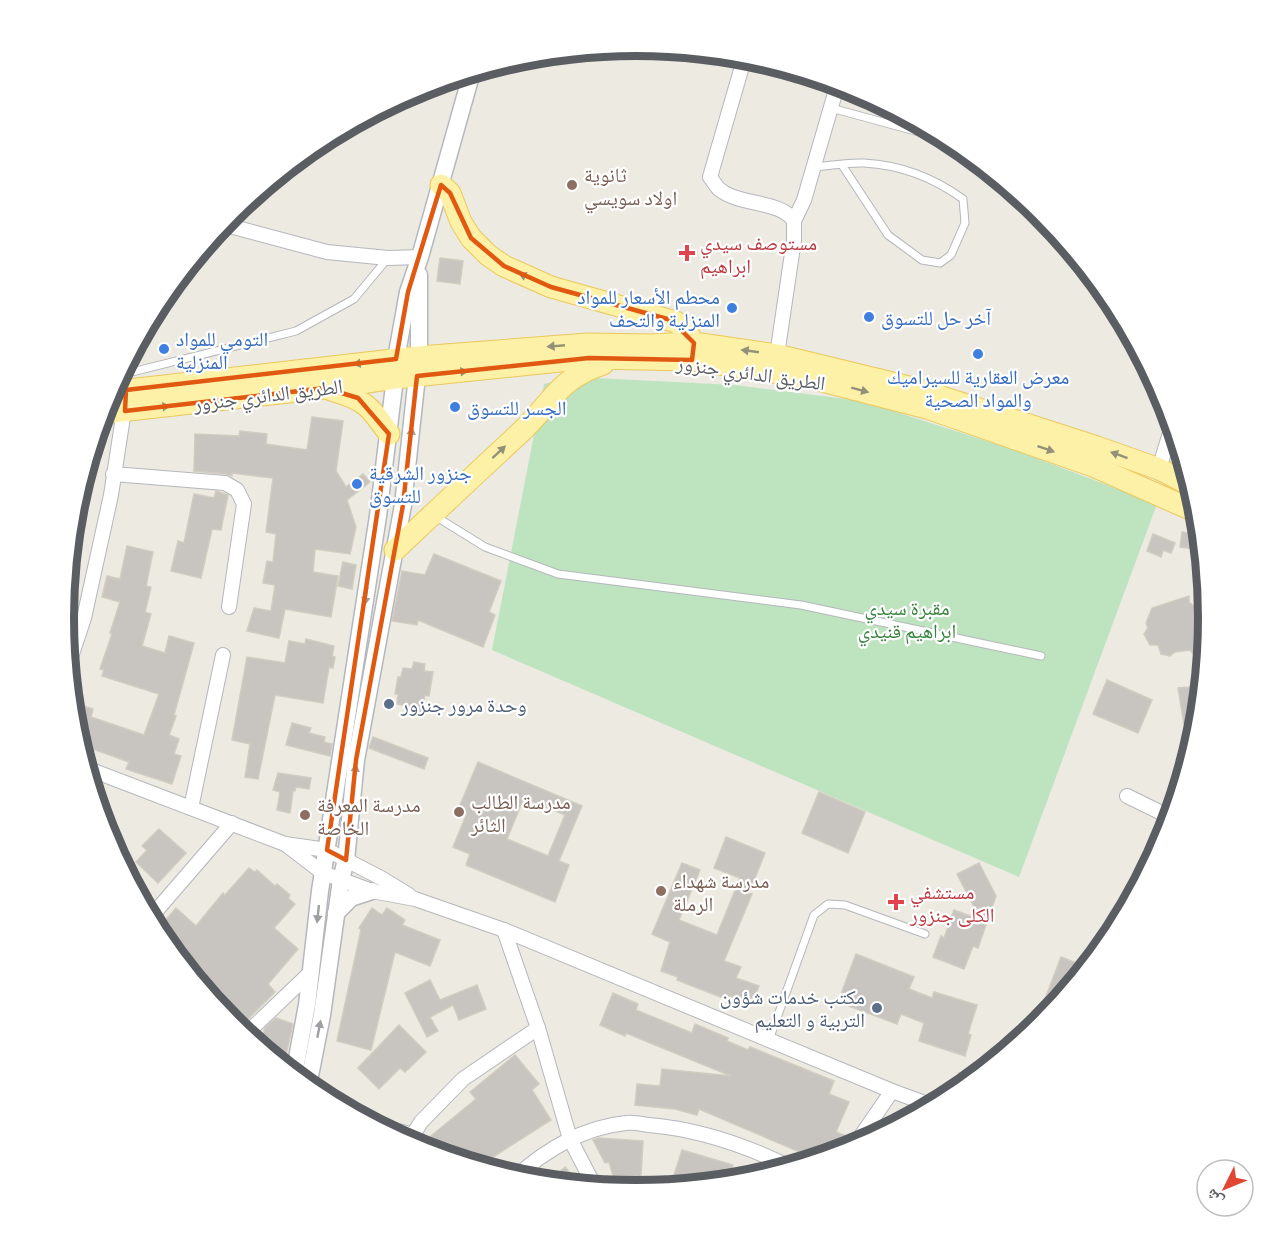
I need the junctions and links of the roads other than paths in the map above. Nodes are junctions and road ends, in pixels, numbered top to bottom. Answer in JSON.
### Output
{"nodes":[{"id":1,"x":742,"y":65,"type":"edge"},
{"id":2,"x":469,"y":81,"type":"edge"},
{"id":3,"x":836,"y":92,"type":"edge"},
{"id":4,"x":831,"y":108,"type":"junction"},
{"id":5,"x":920,"y":132,"type":"edge"},
{"id":6,"x":842,"y":165,"type":"junction"},
{"id":7,"x":813,"y":167,"type":"junction"},
{"id":8,"x":441,"y":185,"type":"junction"},
{"id":9,"x":794,"y":221,"type":"junction"},
{"id":10,"x":233,"y":227,"type":"edge"},
{"id":11,"x":388,"y":258,"type":"junction"},
{"id":12,"x":419,"y":260,"type":"junction"},
{"id":13,"x":693,"y":352,"type":"junction"},
{"id":14,"x":777,"y":355,"type":"junction"},
{"id":15,"x":618,"y":359,"type":"junction"},
{"id":16,"x":418,"y":367,"type":"junction"},
{"id":17,"x":395,"y":368,"type":"junction"},
{"id":18,"x":129,"y":376,"type":"edge"},
{"id":19,"x":325,"y":388,"type":"junction"},
{"id":20,"x":122,"y":392,"type":"edge"},
{"id":21,"x":122,"y":392,"type":"edge"},
{"id":22,"x":120,"y":397,"type":"edge"},
{"id":23,"x":389,"y":434,"type":"junction"},
{"id":24,"x":1169,"y":437,"type":"edge"},
{"id":25,"x":1159,"y":469,"type":"junction"},
{"id":26,"x":113,"y":474,"type":"junction"},
{"id":27,"x":1182,"y":481,"type":"edge"},
{"id":28,"x":1188,"y":508,"type":"edge"},
{"id":29,"x":433,"y":514,"type":"junction"},
{"id":30,"x":394,"y":555,"type":"junction"},
{"id":31,"x":372,"y":556,"type":"junction"},
{"id":32,"x":229,"y":607,"type":"dead end"},
{"id":33,"x":75,"y":646,"type":"edge"},
{"id":34,"x":223,"y":655,"type":"dead end"},
{"id":35,"x":1041,"y":656,"type":"dead end"},
{"id":36,"x":95,"y":772,"type":"edge"},
{"id":37,"x":1127,"y":796,"type":"dead end"},
{"id":38,"x":191,"y":808,"type":"junction"},
{"id":39,"x":1163,"y":814,"type":"edge"},
{"id":40,"x":231,"y":823,"type":"junction"},
{"id":41,"x":285,"y":844,"type":"junction"},
{"id":42,"x":327,"y":850,"type":"junction"},
{"id":43,"x":346,"y":860,"type":"junction"},
{"id":44,"x":323,"y":873,"type":"junction"},
{"id":45,"x":341,"y":880,"type":"junction"},
{"id":46,"x":372,"y":891,"type":"junction"},
{"id":47,"x":415,"y":899,"type":"junction"},
{"id":48,"x":156,"y":911,"type":"edge"},
{"id":49,"x":336,"y":913,"type":"junction"},
{"id":50,"x":504,"y":930,"type":"junction"},
{"id":51,"x":925,"y":934,"type":"dead end"},
{"id":52,"x":311,"y":972,"type":"junction"},
{"id":53,"x":252,"y":1028,"type":"edge"},
{"id":54,"x":538,"y":1028,"type":"junction"},
{"id":55,"x":769,"y":1040,"type":"junction"},
{"id":56,"x":295,"y":1065,"type":"edge"},
{"id":57,"x":310,"y":1076,"type":"edge"},
{"id":58,"x":892,"y":1091,"type":"junction"},
{"id":59,"x":923,"y":1102,"type":"edge"},
{"id":60,"x":863,"y":1132,"type":"edge"},
{"id":61,"x":414,"y":1134,"type":"edge"},
{"id":62,"x":570,"y":1139,"type":"junction"},
{"id":63,"x":779,"y":1162,"type":"edge"},
{"id":64,"x":526,"y":1170,"type":"edge"},
{"id":65,"x":590,"y":1178,"type":"edge"}],
"edges":[{"from":1,"to":9,"type":"street"},
{"from":2,"to":8,"type":"street"},
{"from":3,"to":4,"type":"street"},
{"from":4,"to":5,"type":"lane"},
{"from":4,"to":7,"type":"street"},
{"from":6,"to":6,"type":"lane"},
{"from":6,"to":7,"type":"lane"},
{"from":7,"to":9,"type":"street"},
{"from":8,"to":12,"type":"street"},
{"from":13,"to":8,"type":"main road","one_way":true},
{"from":9,"to":14,"type":"street"},
{"from":10,"to":11,"type":"street"},
{"from":11,"to":12,"type":"street"},
{"from":11,"to":18,"type":"lane"},
{"from":12,"to":16,"type":"street"},
{"from":12,"to":17,"type":"street"},
{"from":14,"to":13,"type":"main road","name":"الطريق الدائري جنزور","one_way":true},
{"from":13,"to":15,"type":"main road","name":"الطريق الدائري جنزور"},
{"from":13,"to":16,"type":"main road","name":"الطريق الدائري جنزور","one_way":true},
{"from":13,"to":28,"type":"main road","name":"الطريق الدائري جنزور","one_way":true},
{"from":25,"to":14,"type":"main road","name":"الطريق الدائري جنزور","one_way":true},
{"from":16,"to":15,"type":"main road","name":"الطريق الدائري جنزور","one_way":true},
{"from":29,"to":15,"type":"main road","one_way":true},
{"from":16,"to":17,"type":"main road","name":"الطريق الدائري جنزور"},
{"from":30,"to":16,"type":"street","one_way":true},
{"from":17,"to":19,"type":"main road","name":"الطريق الدائري جنزور"},
{"from":17,"to":20,"type":"main road","name":"الطريق الدائري جنزور","one_way":true},
{"from":17,"to":23,"type":"street"},
{"from":21,"to":19,"type":"main road","name":"الطريق الدائري جنزور","one_way":true},
{"from":19,"to":23,"type":"main road"},
{"from":22,"to":26,"type":"street"},
{"from":23,"to":31,"type":"street"},
{"from":24,"to":25,"type":"street"},
{"from":25,"to":27,"type":"main road","name":"الطريق الدائري جنزور"},
{"from":26,"to":32,"type":"street"},
{"from":26,"to":33,"type":"street"},
{"from":29,"to":30,"type":"main road"},
{"from":29,"to":35,"type":"lane"},
{"from":30,"to":31,"type":"street"},
{"from":43,"to":30,"type":"street","one_way":true},
{"from":31,"to":42,"type":"street","one_way":true},
{"from":34,"to":38,"type":"street"},
{"from":36,"to":38,"type":"street"},
{"from":37,"to":39,"type":"street"},
{"from":38,"to":40,"type":"street"},
{"from":40,"to":41,"type":"street"},
{"from":40,"to":48,"type":"street"},
{"from":41,"to":42,"type":"street"},
{"from":41,"to":44,"type":"street"},
{"from":42,"to":43,"type":"street"},
{"from":42,"to":44,"type":"street"},
{"from":43,"to":45,"type":"street"},
{"from":43,"to":47,"type":"street"},
{"from":44,"to":45,"type":"street"},
{"from":44,"to":52,"type":"street","one_way":true},
{"from":45,"to":46,"type":"street"},
{"from":45,"to":49,"type":"street"},
{"from":46,"to":47,"type":"street"},
{"from":46,"to":49,"type":"street"},
{"from":47,"to":50,"type":"street"},
{"from":57,"to":49,"type":"street","one_way":true},
{"from":50,"to":54,"type":"street"},
{"from":50,"to":55,"type":"street"},
{"from":51,"to":55,"type":"lane"},
{"from":52,"to":53,"type":"street"},
{"from":52,"to":56,"type":"street"},
{"from":54,"to":61,"type":"street"},
{"from":54,"to":62,"type":"street"},
{"from":55,"to":58,"type":"street"},
{"from":58,"to":59,"type":"street"},
{"from":58,"to":60,"type":"street"},
{"from":62,"to":63,"type":"street"},
{"from":62,"to":64,"type":"street"},
{"from":62,"to":65,"type":"street"}]}
